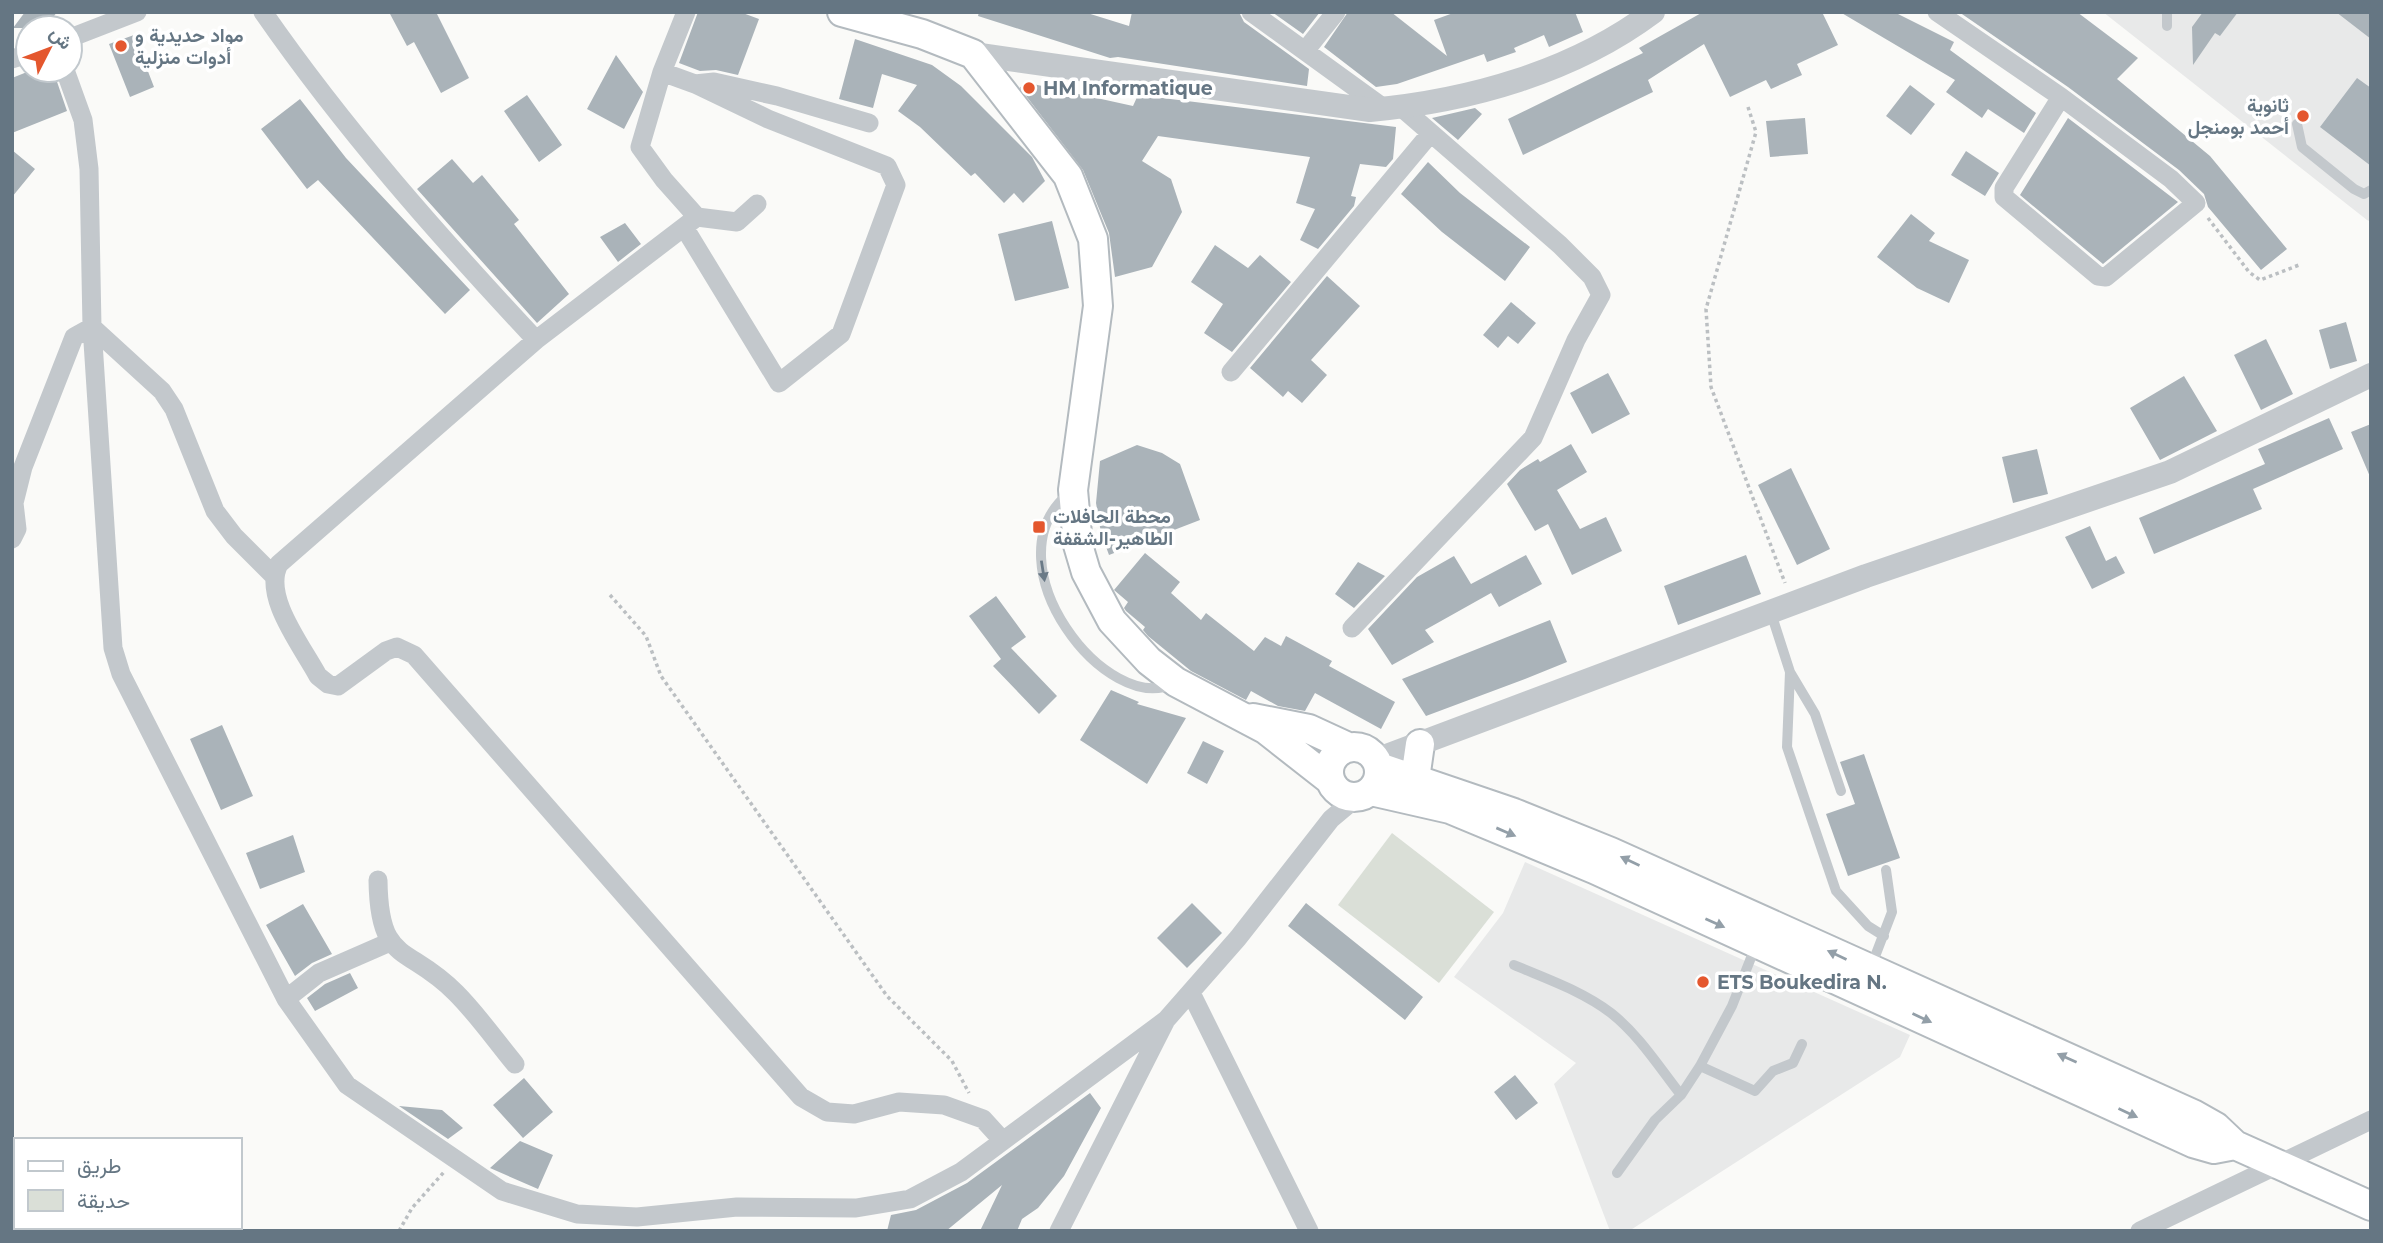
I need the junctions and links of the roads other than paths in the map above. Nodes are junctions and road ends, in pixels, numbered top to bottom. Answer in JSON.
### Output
{"nodes":[{"id":1,"x":137,"y":12,"type":"edge"},
{"id":2,"x":263,"y":12,"type":"edge"},
{"id":3,"x":686,"y":12,"type":"edge"},
{"id":4,"x":842,"y":12,"type":"edge"},
{"id":5,"x":1251,"y":12,"type":"edge"},
{"id":6,"x":1336,"y":12,"type":"edge"},
{"id":7,"x":1653,"y":12,"type":"edge"},
{"id":8,"x":1937,"y":12,"type":"edge"},
{"id":9,"x":2167,"y":12,"type":"edge"},
{"id":10,"x":2167,"y":26,"type":"dead end"},
{"id":11,"x":84,"y":33,"type":"edge"},
{"id":12,"x":1305,"y":51,"type":"junction"},
{"id":13,"x":973,"y":54,"type":"junction"},
{"id":14,"x":662,"y":72,"type":"junction"},
{"id":15,"x":70,"y":84,"type":"edge"},
{"id":16,"x":695,"y":84,"type":"junction"},
{"id":17,"x":2061,"y":97,"type":"junction"},
{"id":18,"x":1393,"y":108,"type":"junction"},
{"id":19,"x":869,"y":122,"type":"dead end"},
{"id":20,"x":2297,"y":124,"type":"dead end"},
{"id":21,"x":1430,"y":134,"type":"junction"},
{"id":22,"x":2371,"y":190,"type":"edge"},
{"id":23,"x":757,"y":204,"type":"dead end"},
{"id":24,"x":691,"y":222,"type":"junction"},
{"id":25,"x":92,"y":327,"type":"junction"},
{"id":26,"x":536,"y":340,"type":"junction"},
{"id":27,"x":1231,"y":372,"type":"dead end"},
{"id":28,"x":2371,"y":375,"type":"edge"},
{"id":29,"x":1073,"y":490,"type":"junction"},
{"id":30,"x":12,"y":539,"type":"edge"},
{"id":31,"x":273,"y":575,"type":"junction"},
{"id":32,"x":1782,"y":609,"type":"junction"},
{"id":33,"x":1352,"y":628,"type":"dead end"},
{"id":34,"x":1790,"y":672,"type":"junction"},
{"id":35,"x":1176,"y":682,"type":"junction"},
{"id":36,"x":1247,"y":718,"type":"junction"},
{"id":37,"x":1420,"y":744,"type":"junction"},
{"id":38,"x":1348,"y":747,"type":"junction"},
{"id":39,"x":1415,"y":779,"type":"junction"},
{"id":40,"x":1358,"y":781,"type":"junction"},
{"id":41,"x":1842,"y":791,"type":"dead end"},
{"id":42,"x":1886,"y":870,"type":"dead end"},
{"id":43,"x":378,"y":880,"type":"dead end"},
{"id":44,"x":1884,"y":936,"type":"junction"},
{"id":45,"x":390,"y":942,"type":"junction"},
{"id":46,"x":1757,"y":942,"type":"junction"},
{"id":47,"x":1514,"y":965,"type":"dead end"},
{"id":48,"x":1870,"y":970,"type":"junction"},
{"id":49,"x":1191,"y":993,"type":"junction"},
{"id":50,"x":286,"y":999,"type":"junction"},
{"id":51,"x":1166,"y":1020,"type":"junction"},
{"id":52,"x":1802,"y":1044,"type":"dead end"},
{"id":53,"x":515,"y":1064,"type":"dead end"},
{"id":54,"x":1700,"y":1066,"type":"junction"},
{"id":55,"x":1681,"y":1095,"type":"junction"},
{"id":56,"x":2371,"y":1120,"type":"edge"},
{"id":57,"x":1003,"y":1141,"type":"junction"},
{"id":58,"x":2235,"y":1145,"type":"junction"},
{"id":59,"x":2280,"y":1165,"type":"junction"},
{"id":60,"x":1617,"y":1172,"type":"dead end"},
{"id":61,"x":2371,"y":1206,"type":"edge"},
{"id":62,"x":1059,"y":1231,"type":"edge"},
{"id":63,"x":1309,"y":1231,"type":"edge"},
{"id":64,"x":2140,"y":1231,"type":"edge"}],
"edges":[{"from":1,"to":11,"type":"street"},
{"from":2,"to":26,"type":"street"},
{"from":3,"to":14,"type":"street"},
{"from":4,"to":13,"type":"main road"},
{"from":5,"to":12,"type":"street"},
{"from":6,"to":12,"type":"street"},
{"from":7,"to":18,"type":"street"},
{"from":8,"to":17,"type":"street"},
{"from":9,"to":10,"type":"lane"},
{"from":12,"to":18,"type":"street"},
{"from":13,"to":18,"type":"street"},
{"from":13,"to":29,"type":"main road"},
{"from":14,"to":16,"type":"street"},
{"from":14,"to":24,"type":"street"},
{"from":15,"to":25,"type":"street"},
{"from":16,"to":19,"type":"street"},
{"from":16,"to":24,"type":"street"},
{"from":17,"to":17,"type":"street"},
{"from":18,"to":21,"type":"street"},
{"from":20,"to":22,"type":"lane"},
{"from":21,"to":27,"type":"street"},
{"from":21,"to":33,"type":"street"},
{"from":23,"to":24,"type":"street"},
{"from":24,"to":26,"type":"street"},
{"from":25,"to":30,"type":"street"},
{"from":25,"to":31,"type":"street"},
{"from":25,"to":50,"type":"street"},
{"from":26,"to":31,"type":"street"},
{"from":28,"to":32,"type":"street"},
{"from":29,"to":35,"type":"main road"},
{"from":29,"to":35,"type":"lane","one_way":true},
{"from":31,"to":57,"type":"street"},
{"from":32,"to":34,"type":"lane"},
{"from":32,"to":37,"type":"street"},
{"from":34,"to":41,"type":"lane"},
{"from":34,"to":44,"type":"lane"},
{"from":35,"to":36,"type":"main road"},
{"from":36,"to":38,"type":"main road"},
{"from":36,"to":40,"type":"main road"},
{"from":37,"to":39,"type":"main road"},
{"from":37,"to":40,"type":"street"},
{"from":38,"to":40,"type":"main road"},
{"from":38,"to":40,"type":"main road"},
{"from":39,"to":40,"type":"main road"},
{"from":48,"to":39,"type":"main road","one_way":true},
{"from":40,"to":46,"type":"main road","one_way":true},
{"from":40,"to":49,"type":"street"},
{"from":42,"to":44,"type":"lane"},
{"from":43,"to":45,"type":"street"},
{"from":44,"to":48,"type":"lane"},
{"from":45,"to":50,"type":"street"},
{"from":45,"to":53,"type":"street"},
{"from":46,"to":54,"type":"lane"},
{"from":46,"to":58,"type":"main road","one_way":true},
{"from":47,"to":55,"type":"lane"},
{"from":58,"to":48,"type":"main road","one_way":true},
{"from":49,"to":51,"type":"street"},
{"from":49,"to":63,"type":"street"},
{"from":50,"to":57,"type":"street"},
{"from":51,"to":57,"type":"street"},
{"from":51,"to":62,"type":"street"},
{"from":52,"to":54,"type":"lane"},
{"from":54,"to":55,"type":"lane"},
{"from":55,"to":60,"type":"lane"},
{"from":56,"to":59,"type":"street"},
{"from":58,"to":59,"type":"main road"},
{"from":59,"to":61,"type":"main road"},
{"from":59,"to":64,"type":"street"}]}
